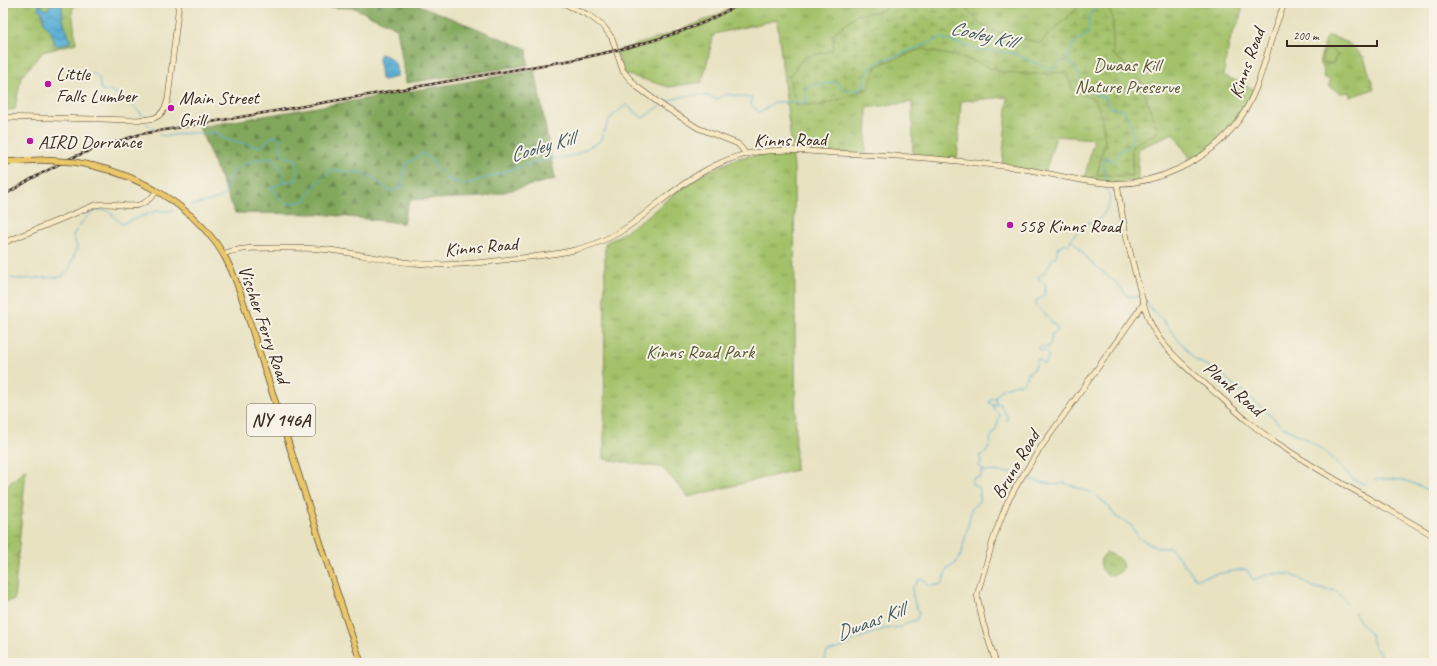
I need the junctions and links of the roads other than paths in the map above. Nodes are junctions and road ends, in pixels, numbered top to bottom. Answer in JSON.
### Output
{"nodes":[{"id":1,"x":179,"y":3,"type":"edge"},
{"id":2,"x":563,"y":3,"type":"edge"},
{"id":3,"x":1285,"y":3,"type":"edge"},
{"id":4,"x":3,"y":118,"type":"edge"},
{"id":5,"x":746,"y":154,"type":"junction"},
{"id":6,"x":3,"y":162,"type":"edge"},
{"id":7,"x":1117,"y":183,"type":"junction"},
{"id":8,"x":157,"y":191,"type":"junction"},
{"id":9,"x":3,"y":243,"type":"edge"},
{"id":10,"x":223,"y":254,"type":"junction"},
{"id":11,"x":1144,"y":303,"type":"junction"},
{"id":12,"x":1434,"y":536,"type":"edge"},
{"id":13,"x":361,"y":663,"type":"edge"},
{"id":14,"x":996,"y":663,"type":"edge"}],
"edges":[{"from":1,"to":4,"type":"street"},
{"from":2,"to":5,"type":"street"},
{"from":3,"to":7,"type":"street","name":"Kinns Road"},
{"from":5,"to":7,"type":"street","name":"Kinns Road"},
{"from":5,"to":10,"type":"street","name":"Kinns Road"},
{"from":6,"to":8,"type":"main road","number":"NY 146A","bridge":true},
{"from":7,"to":11,"type":"street","name":"Plank Road"},
{"from":8,"to":9,"type":"street"},
{"from":8,"to":10,"type":"main road","name":"Vischer Ferry Road","number":"NY 146A"},
{"from":10,"to":13,"type":"main road","name":"Vischer Ferry Road","number":"NY 146A"},
{"from":11,"to":12,"type":"street","name":"Plank Road"},
{"from":11,"to":14,"type":"street","name":"Bruno Road"}]}
